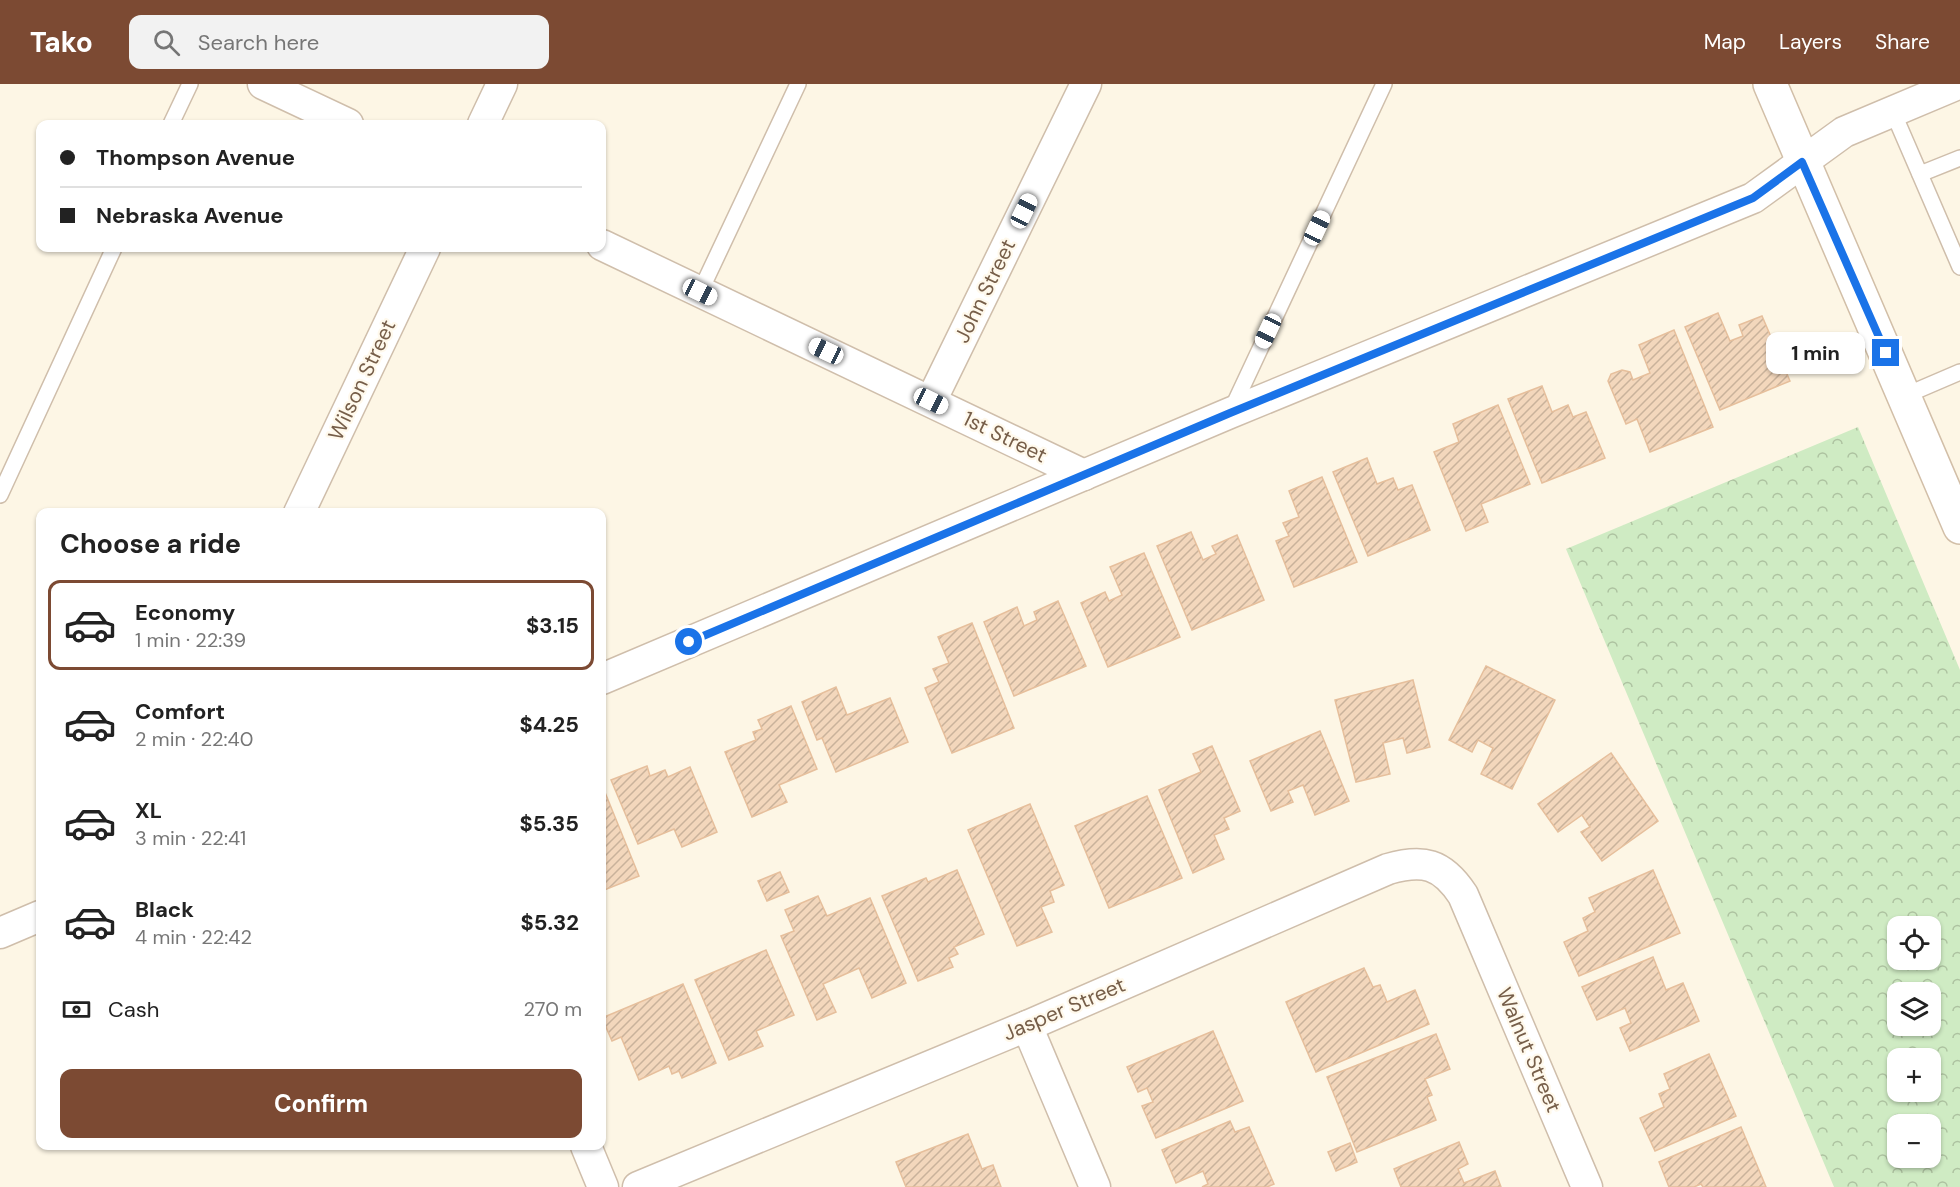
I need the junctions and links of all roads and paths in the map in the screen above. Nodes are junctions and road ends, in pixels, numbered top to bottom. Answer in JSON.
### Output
{"nodes":[{"id":1,"x":190,"y":84,"type":"edge"},
{"id":2,"x":263,"y":84,"type":"edge"},
{"id":3,"x":502,"y":84,"type":"edge"},
{"id":4,"x":798,"y":84,"type":"edge"},
{"id":5,"x":1086,"y":84,"type":"edge"},
{"id":6,"x":1384,"y":84,"type":"edge"},
{"id":7,"x":1770,"y":84,"type":"edge"},
{"id":8,"x":1958,"y":84,"type":"edge"},
{"id":9,"x":1893,"y":112,"type":"junction"},
{"id":10,"x":173,"y":120,"type":"edge"},
{"id":11,"x":340,"y":120,"type":"edge"},
{"id":12,"x":485,"y":120,"type":"edge"},
{"id":13,"x":1960,"y":158,"type":"edge"},
{"id":14,"x":1802,"y":162,"type":"junction"},
{"id":15,"x":1920,"y":174,"type":"junction"},
{"id":16,"x":606,"y":247,"type":"edge"},
{"id":17,"x":112,"y":252,"type":"edge"},
{"id":18,"x":423,"y":252,"type":"edge"},
{"id":19,"x":1960,"y":267,"type":"edge"},
{"id":20,"x":700,"y":292,"type":"junction"},
{"id":21,"x":1960,"y":372,"type":"edge"},
{"id":22,"x":1904,"y":396,"type":"junction"},
{"id":23,"x":931,"y":401,"type":"junction"},
{"id":24,"x":1230,"y":413,"type":"junction"},
{"id":25,"x":1084,"y":475,"type":"junction"},
{"id":26,"x":0,"y":495,"type":"edge"},
{"id":27,"x":300,"y":508,"type":"edge"},
{"id":28,"x":1960,"y":527,"type":"edge"},
{"id":29,"x":606,"y":676,"type":"edge"},
{"id":30,"x":1472,"y":913,"type":"joint"},
{"id":31,"x":36,"y":918,"type":"edge"},
{"id":32,"x":0,"y":933,"type":"edge"},
{"id":33,"x":1027,"y":1026,"type":"junction"},
{"id":34,"x":588,"y":1150,"type":"edge"},
{"id":35,"x":603,"y":1187,"type":"edge"},
{"id":36,"x":638,"y":1187,"type":"edge"},
{"id":37,"x":1095,"y":1187,"type":"edge"},
{"id":38,"x":1587,"y":1187,"type":"edge"}],
"edges":[{"from":1,"to":10,"type":"lane"},
{"from":2,"to":11,"type":"street"},
{"from":3,"to":12,"type":"street"},
{"from":4,"to":20,"type":"lane"},
{"from":5,"to":23,"type":"street","name":"John Street"},
{"from":6,"to":24,"type":"lane"},
{"from":7,"to":14,"type":"main road"},
{"from":8,"to":9,"type":"street"},
{"from":9,"to":14,"type":"street"},
{"from":9,"to":15,"type":"lane"},
{"from":13,"to":15,"type":"lane"},
{"from":14,"to":22,"type":"main road"},
{"from":14,"to":24,"type":"street"},
{"from":15,"to":19,"type":"lane"},
{"from":16,"to":20,"type":"street","name":"1st Street"},
{"from":17,"to":26,"type":"lane"},
{"from":18,"to":27,"type":"street","name":"Wilson Street"},
{"from":20,"to":23,"type":"street","name":"1st Street"},
{"from":21,"to":22,"type":"lane"},
{"from":22,"to":28,"type":"main road"},
{"from":23,"to":25,"type":"street","name":"1st Street"},
{"from":24,"to":25,"type":"street"},
{"from":25,"to":29,"type":"street"},
{"from":30,"to":33,"type":"street","name":"Jasper Street"},
{"from":30,"to":38,"type":"street","name":"Walnut Street"},
{"from":31,"to":32,"type":"street"},
{"from":33,"to":36,"type":"street","name":"Jasper Street"},
{"from":33,"to":37,"type":"street"},
{"from":34,"to":35,"type":"street"}]}
